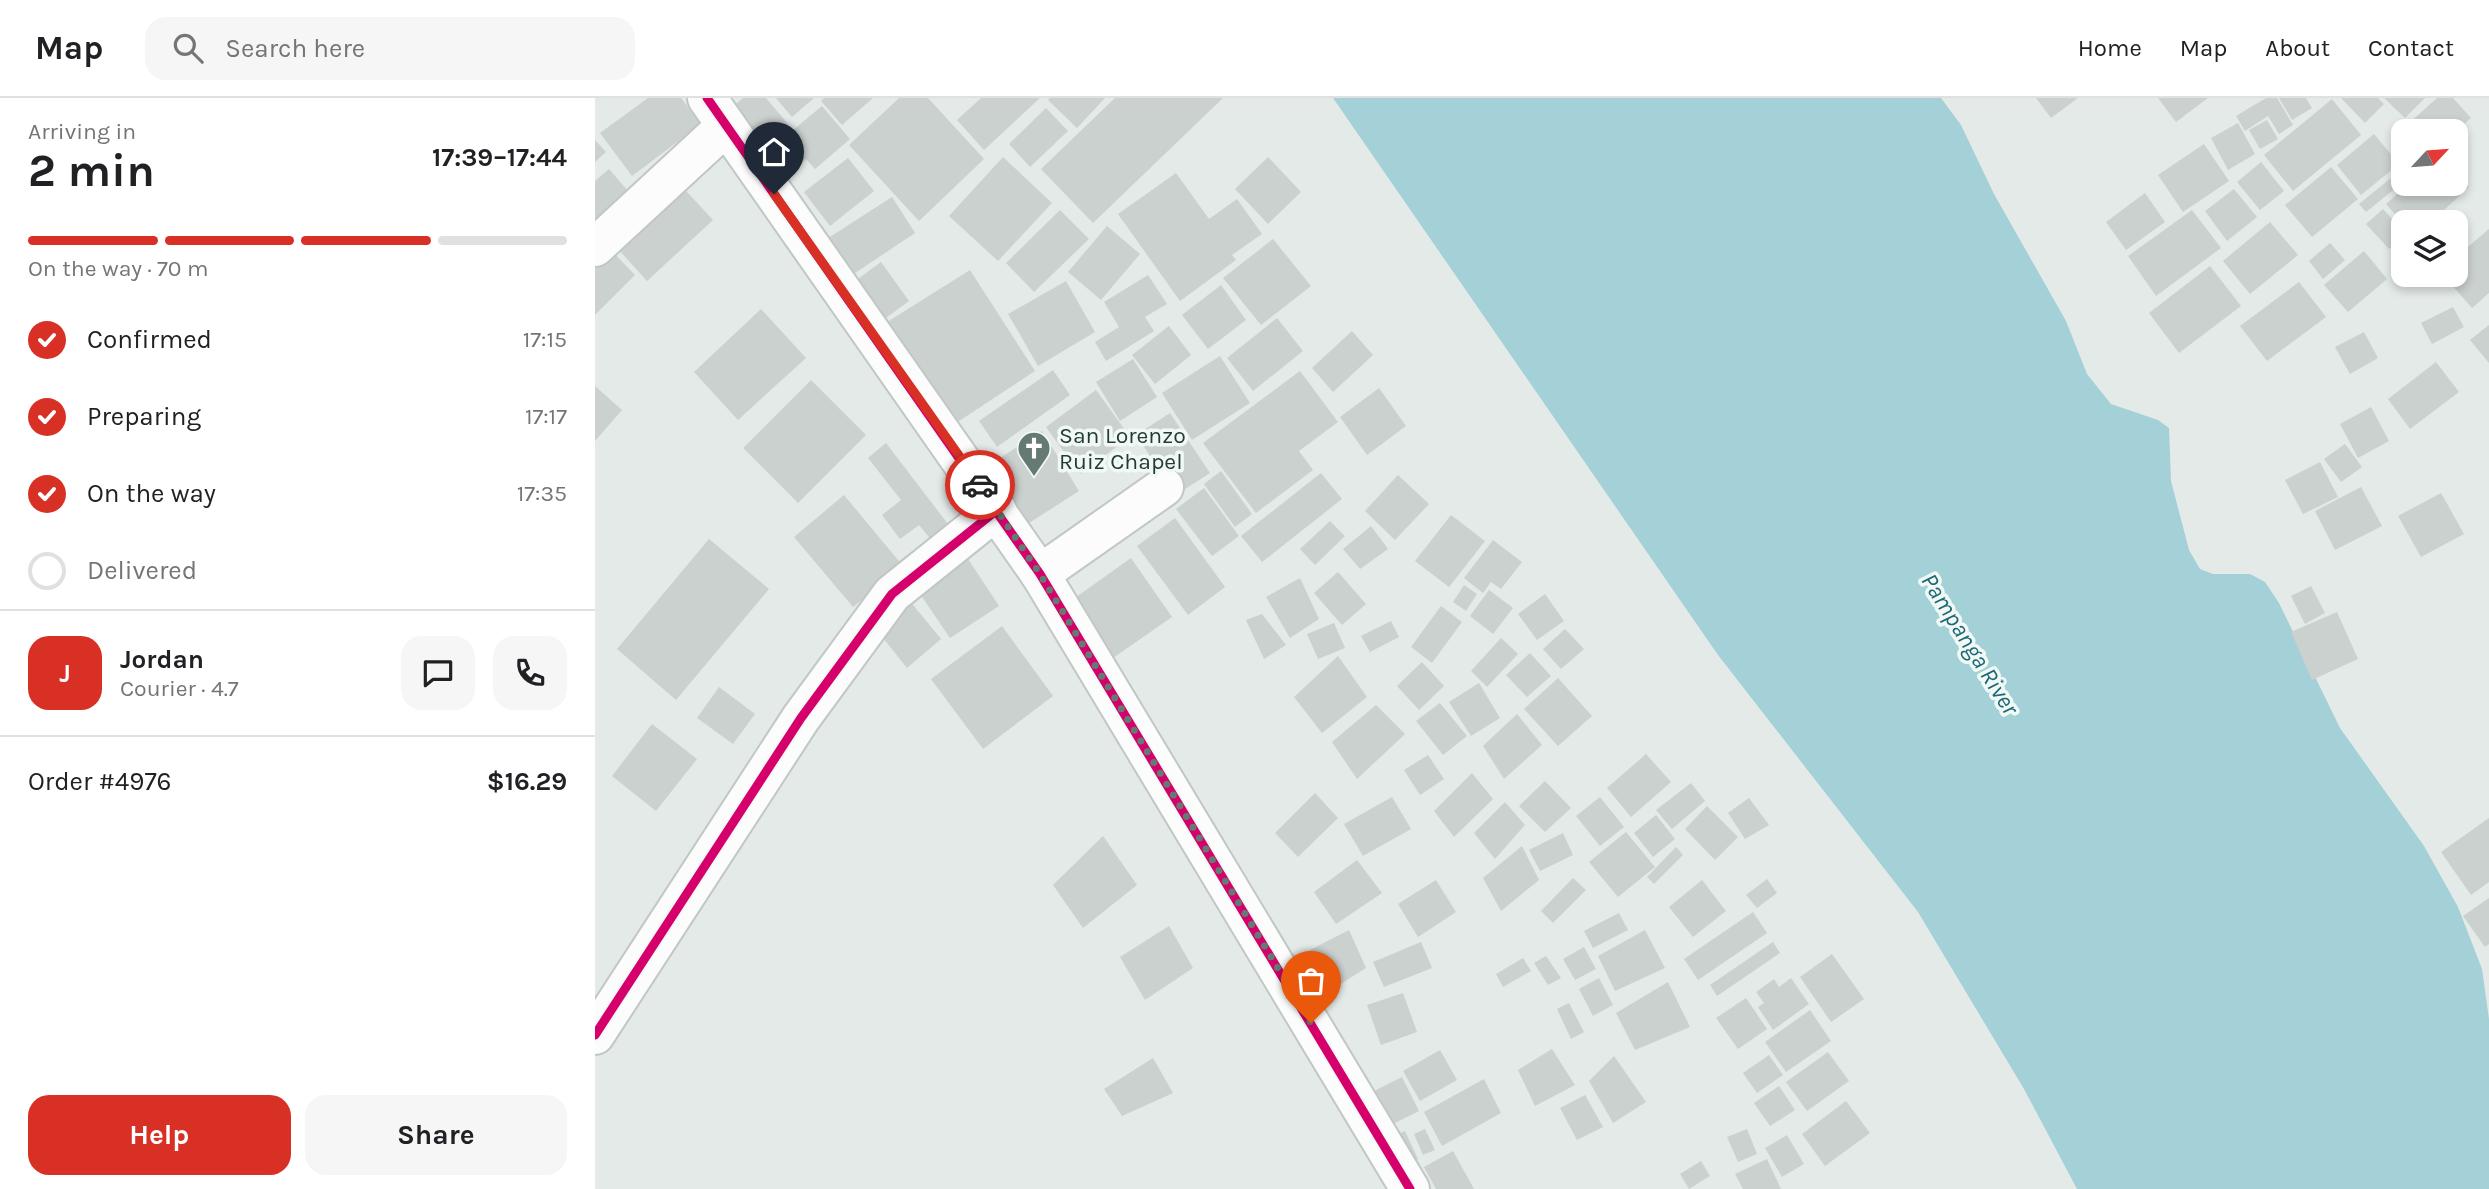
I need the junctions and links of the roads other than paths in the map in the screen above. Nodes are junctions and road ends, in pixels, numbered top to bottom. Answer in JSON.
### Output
{"nodes":[{"id":1,"x":717,"y":112,"type":"edge"},
{"id":2,"x":595,"y":247,"type":"edge"},
{"id":3,"x":1164,"y":487,"type":"dead end"},
{"id":4,"x":997,"y":510,"type":"junction"},
{"id":5,"x":1040,"y":574,"type":"junction"},
{"id":6,"x":595,"y":1035,"type":"edge"},
{"id":7,"x":1410,"y":1189,"type":"edge"}],
"edges":[{"from":1,"to":2,"type":"street"},
{"from":1,"to":4,"type":"street"},
{"from":3,"to":5,"type":"street"},
{"from":4,"to":5,"type":"street"},
{"from":4,"to":6,"type":"street"},
{"from":5,"to":7,"type":"street"}]}
